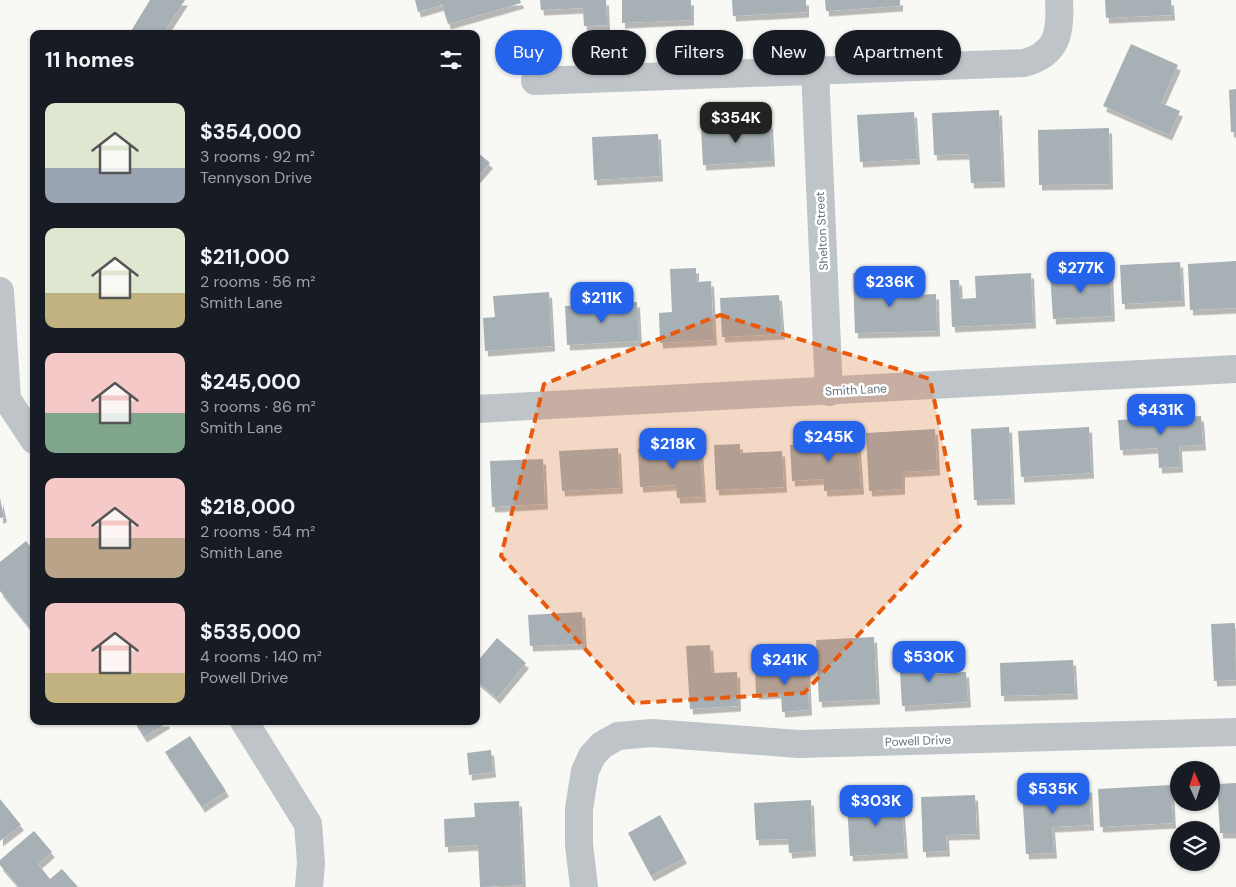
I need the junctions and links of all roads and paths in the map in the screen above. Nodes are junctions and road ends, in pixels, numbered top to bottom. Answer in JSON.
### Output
{"nodes":[{"id":1,"x":1059,"y":0,"type":"edge"},
{"id":2,"x":825,"y":71,"type":"edge"},
{"id":3,"x":753,"y":73,"type":"edge"},
{"id":4,"x":815,"y":75,"type":"edge"},
{"id":5,"x":535,"y":81,"type":"dead end"},
{"id":6,"x":0,"y":291,"type":"edge"},
{"id":7,"x":1236,"y":369,"type":"edge"},
{"id":8,"x":829,"y":392,"type":"junction"},
{"id":9,"x":480,"y":409,"type":"edge"},
{"id":10,"x":30,"y":434,"type":"edge"},
{"id":11,"x":246,"y":725,"type":"edge"},
{"id":12,"x":1236,"y":732,"type":"edge"},
{"id":13,"x":309,"y":887,"type":"edge"},
{"id":14,"x":584,"y":887,"type":"edge"}],
"edges":[{"from":1,"to":2,"type":"street"},
{"from":3,"to":5,"type":"street"},
{"from":4,"to":8,"type":"street","name":"Shelton Street"},
{"from":6,"to":10,"type":"street"},
{"from":7,"to":8,"type":"street","name":"Smith Lane"},
{"from":8,"to":9,"type":"street","name":"Smith Lane"},
{"from":11,"to":13,"type":"street"},
{"from":12,"to":14,"type":"street","name":"Powell Drive"}]}
